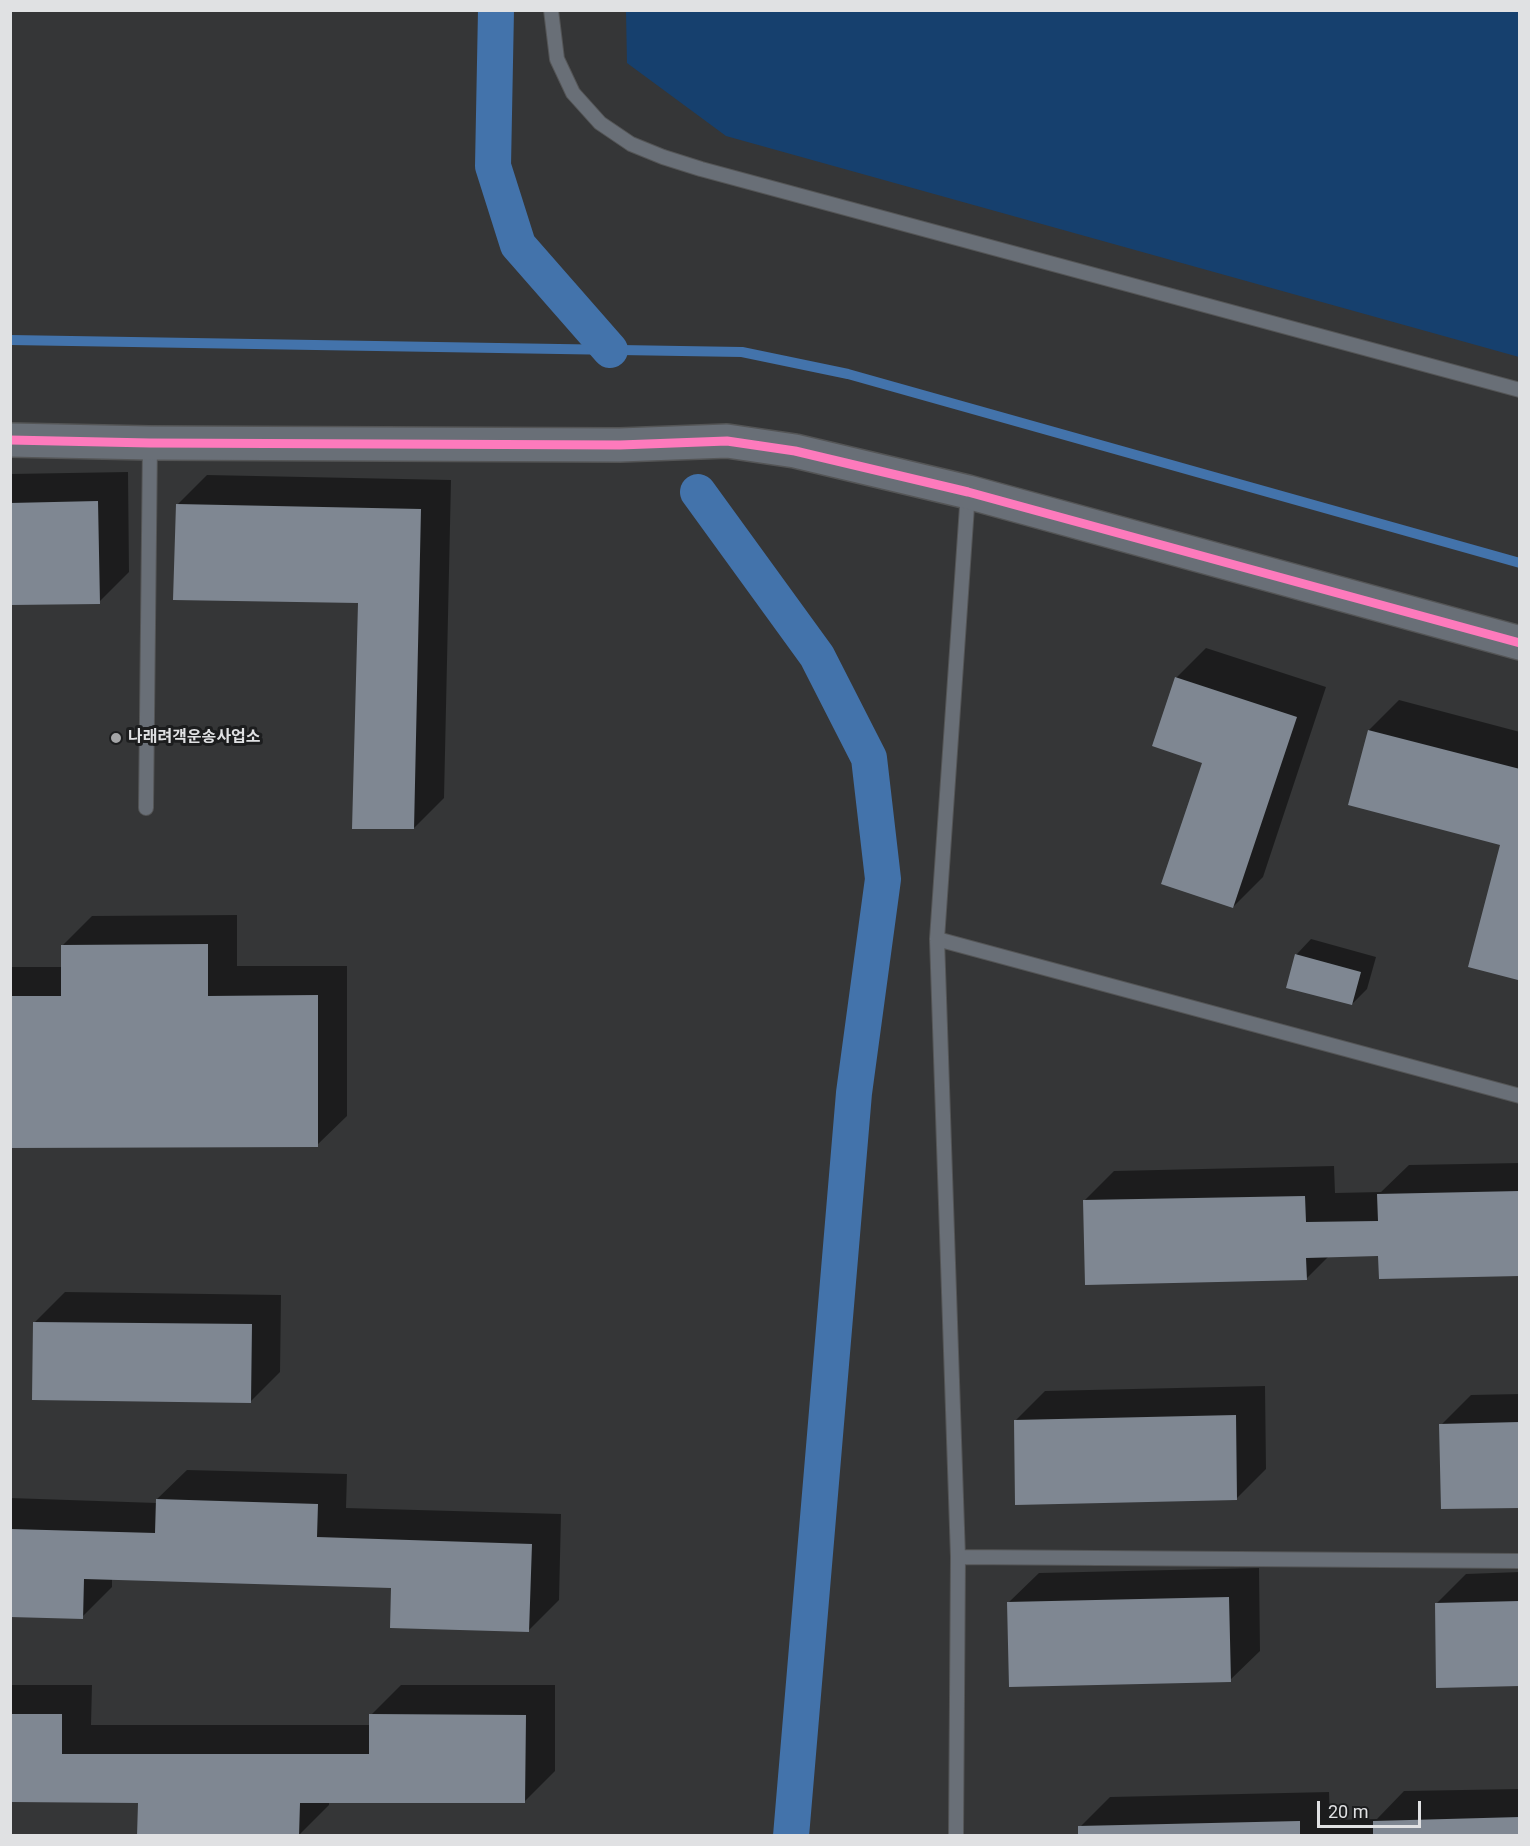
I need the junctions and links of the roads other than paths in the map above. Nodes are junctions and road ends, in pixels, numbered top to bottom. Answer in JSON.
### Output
{"nodes":[{"id":1,"x":551,"y":10,"type":"edge"},
{"id":2,"x":1520,"y":390,"type":"edge"},
{"id":3,"x":10,"y":440,"type":"edge"},
{"id":4,"x":150,"y":443,"type":"junction"},
{"id":5,"x":969,"y":492,"type":"junction"},
{"id":6,"x":1520,"y":643,"type":"edge"},
{"id":7,"x":146,"y":808,"type":"dead end"},
{"id":8,"x":937,"y":939,"type":"junction"},
{"id":9,"x":1520,"y":1096,"type":"edge"},
{"id":10,"x":958,"y":1557,"type":"junction"},
{"id":11,"x":1520,"y":1561,"type":"edge"},
{"id":12,"x":956,"y":1836,"type":"edge"}],
"edges":[{"from":1,"to":2,"type":"lane"},
{"from":3,"to":4,"type":"street"},
{"from":4,"to":5,"type":"street"},
{"from":4,"to":7,"type":"lane"},
{"from":5,"to":6,"type":"street"},
{"from":5,"to":8,"type":"lane"},
{"from":8,"to":9,"type":"lane"},
{"from":8,"to":10,"type":"lane"},
{"from":10,"to":11,"type":"lane"},
{"from":10,"to":12,"type":"lane"}]}
